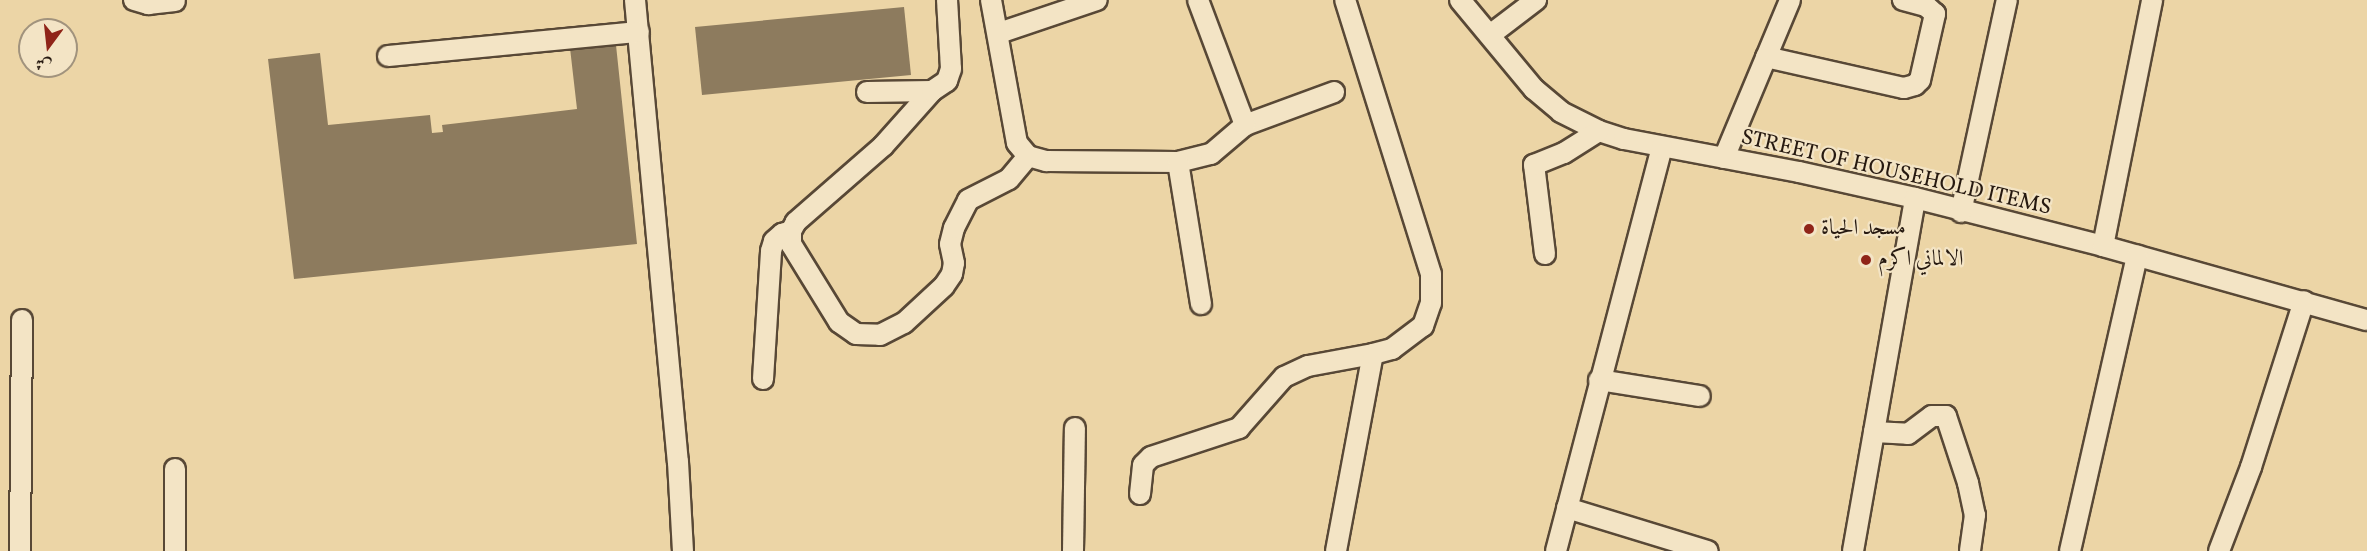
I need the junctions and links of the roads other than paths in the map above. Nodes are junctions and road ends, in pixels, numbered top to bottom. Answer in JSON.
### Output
{"nodes":[{"id":1,"x":134,"y":0,"type":"edge"},
{"id":2,"x":635,"y":0,"type":"edge"},
{"id":3,"x":947,"y":0,"type":"edge"},
{"id":4,"x":991,"y":0,"type":"edge"},
{"id":5,"x":1097,"y":0,"type":"edge"},
{"id":6,"x":1198,"y":0,"type":"edge"},
{"id":7,"x":1345,"y":0,"type":"edge"},
{"id":8,"x":1460,"y":0,"type":"edge"},
{"id":9,"x":1536,"y":0,"type":"edge"},
{"id":10,"x":1790,"y":0,"type":"edge"},
{"id":11,"x":1903,"y":0,"type":"edge"},
{"id":12,"x":2007,"y":0,"type":"edge"},
{"id":13,"x":2152,"y":0,"type":"edge"},
{"id":14,"x":175,"y":1,"type":"edge"},
{"id":15,"x":639,"y":32,"type":"junction"},
{"id":16,"x":999,"y":33,"type":"junction"},
{"id":17,"x":1490,"y":35,"type":"junction"},
{"id":18,"x":388,"y":56,"type":"dead end"},
{"id":19,"x":1766,"y":57,"type":"junction"},
{"id":20,"x":932,"y":91,"type":"junction"},
{"id":21,"x":867,"y":92,"type":"dead end"},
{"id":22,"x":1334,"y":92,"type":"dead end"},
{"id":23,"x":1245,"y":125,"type":"junction"},
{"id":24,"x":1599,"y":131,"type":"junction"},
{"id":25,"x":1662,"y":147,"type":"junction"},
{"id":26,"x":1028,"y":156,"type":"junction"},
{"id":27,"x":1724,"y":158,"type":"junction"},
{"id":28,"x":1178,"y":162,"type":"junction"},
{"id":29,"x":1915,"y":198,"type":"junction"},
{"id":30,"x":1961,"y":212,"type":"junction"},
{"id":31,"x":791,"y":231,"type":"junction"},
{"id":32,"x":2103,"y":246,"type":"junction"},
{"id":33,"x":1545,"y":254,"type":"dead end"},
{"id":34,"x":2137,"y":255,"type":"junction"},
{"id":35,"x":2304,"y":301,"type":"junction"},
{"id":36,"x":1201,"y":304,"type":"dead end"},
{"id":37,"x":22,"y":320,"type":"dead end"},
{"id":38,"x":2367,"y":320,"type":"edge"},
{"id":39,"x":1373,"y":354,"type":"junction"},
{"id":40,"x":763,"y":379,"type":"dead end"},
{"id":41,"x":1599,"y":380,"type":"junction"},
{"id":42,"x":1700,"y":396,"type":"dead end"},
{"id":43,"x":1075,"y":428,"type":"dead end"},
{"id":44,"x":1874,"y":432,"type":"junction"},
{"id":45,"x":176,"y":469,"type":"dead end"},
{"id":46,"x":1140,"y":494,"type":"dead end"},
{"id":47,"x":1567,"y":508,"type":"junction"},
{"id":48,"x":20,"y":551,"type":"edge"},
{"id":49,"x":175,"y":551,"type":"edge"},
{"id":50,"x":683,"y":551,"type":"edge"},
{"id":51,"x":1073,"y":551,"type":"edge"},
{"id":52,"x":1336,"y":551,"type":"edge"},
{"id":53,"x":1556,"y":551,"type":"edge"},
{"id":54,"x":1708,"y":551,"type":"edge"},
{"id":55,"x":1853,"y":551,"type":"edge"},
{"id":56,"x":1970,"y":551,"type":"edge"},
{"id":57,"x":2070,"y":551,"type":"edge"},
{"id":58,"x":2219,"y":551,"type":"edge"}],
"edges":[{"from":1,"to":14,"type":"street"},
{"from":2,"to":15,"type":"street"},
{"from":3,"to":20,"type":"street"},
{"from":4,"to":16,"type":"street"},
{"from":5,"to":16,"type":"street"},
{"from":6,"to":23,"type":"street"},
{"from":7,"to":39,"type":"street"},
{"from":8,"to":17,"type":"street","name":"STREET OF HOUSEHOLD ITEMS"},
{"from":9,"to":17,"type":"street"},
{"from":10,"to":19,"type":"street"},
{"from":11,"to":19,"type":"street"},
{"from":12,"to":30,"type":"street"},
{"from":13,"to":32,"type":"street"},
{"from":15,"to":18,"type":"street"},
{"from":15,"to":50,"type":"street"},
{"from":16,"to":26,"type":"street"},
{"from":17,"to":24,"type":"street","name":"STREET OF HOUSEHOLD ITEMS"},
{"from":19,"to":27,"type":"street"},
{"from":20,"to":21,"type":"street"},
{"from":20,"to":31,"type":"street"},
{"from":22,"to":23,"type":"street"},
{"from":23,"to":28,"type":"street"},
{"from":24,"to":25,"type":"street","name":"STREET OF HOUSEHOLD ITEMS"},
{"from":24,"to":33,"type":"street"},
{"from":25,"to":27,"type":"street","name":"STREET OF HOUSEHOLD ITEMS"},
{"from":25,"to":41,"type":"street"},
{"from":26,"to":28,"type":"street"},
{"from":26,"to":31,"type":"street"},
{"from":27,"to":29,"type":"street","name":"STREET OF HOUSEHOLD ITEMS"},
{"from":28,"to":36,"type":"street"},
{"from":29,"to":30,"type":"street","name":"STREET OF HOUSEHOLD ITEMS"},
{"from":29,"to":44,"type":"street"},
{"from":30,"to":32,"type":"street","name":"STREET OF HOUSEHOLD ITEMS"},
{"from":31,"to":40,"type":"street"},
{"from":32,"to":34,"type":"street","name":"STREET OF HOUSEHOLD ITEMS"},
{"from":34,"to":35,"type":"street","name":"STREET OF HOUSEHOLD ITEMS"},
{"from":34,"to":57,"type":"street"},
{"from":35,"to":38,"type":"street","name":"STREET OF HOUSEHOLD ITEMS"},
{"from":35,"to":58,"type":"street"},
{"from":37,"to":48,"type":"street"},
{"from":39,"to":46,"type":"street"},
{"from":39,"to":52,"type":"street"},
{"from":41,"to":42,"type":"street"},
{"from":41,"to":47,"type":"street"},
{"from":43,"to":51,"type":"street"},
{"from":44,"to":55,"type":"street"},
{"from":44,"to":56,"type":"street"},
{"from":45,"to":49,"type":"street"},
{"from":47,"to":53,"type":"street"},
{"from":47,"to":54,"type":"street"}]}
